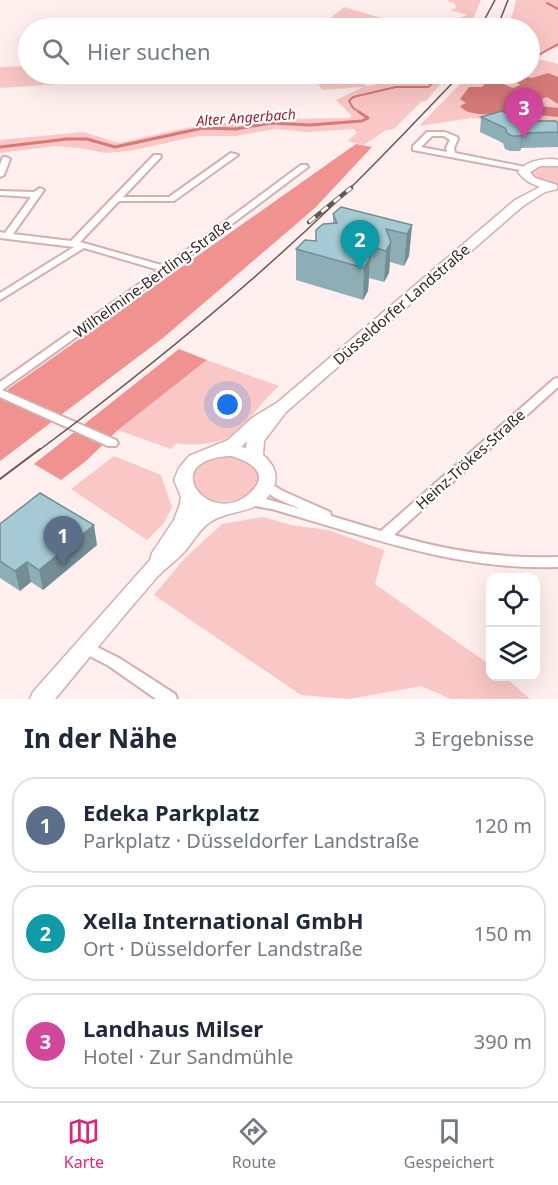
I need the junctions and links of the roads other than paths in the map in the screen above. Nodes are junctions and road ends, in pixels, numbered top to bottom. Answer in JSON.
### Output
{"nodes":[{"id":1,"x":234,"y":155,"type":"dead end"},
{"id":2,"x":452,"y":155,"type":"junction"},
{"id":3,"x":157,"y":157,"type":"dead end"},
{"id":4,"x":6,"y":159,"type":"dead end"},
{"id":5,"x":557,"y":163,"type":"edge"},
{"id":6,"x":304,"y":167,"type":"dead end"},
{"id":7,"x":0,"y":175,"type":"edge"},
{"id":8,"x":528,"y":175,"type":"junction"},
{"id":9,"x":555,"y":187,"type":"edge"},
{"id":10,"x":0,"y":193,"type":"edge"},
{"id":11,"x":118,"y":199,"type":"junction"},
{"id":12,"x":519,"y":203,"type":"junction"},
{"id":13,"x":4,"y":235,"type":"edge"},
{"id":14,"x":78,"y":244,"type":"junction"},
{"id":15,"x":166,"y":269,"type":"junction"},
{"id":16,"x":0,"y":297,"type":"edge"},
{"id":17,"x":558,"y":381,"type":"edge"},
{"id":18,"x":0,"y":387,"type":"edge"},
{"id":19,"x":0,"y":393,"type":"edge"},
{"id":20,"x":284,"y":406,"type":"junction"},
{"id":21,"x":112,"y":443,"type":"dead end"},
{"id":22,"x":221,"y":450,"type":"junction"},
{"id":23,"x":254,"y":456,"type":"junction"},
{"id":24,"x":267,"y":486,"type":"junction"},
{"id":25,"x":190,"y":496,"type":"junction"},
{"id":26,"x":253,"y":501,"type":"junction"},
{"id":27,"x":223,"y":509,"type":"junction"},
{"id":28,"x":333,"y":520,"type":"junction"},
{"id":29,"x":383,"y":537,"type":"junction"},
{"id":30,"x":558,"y":562,"type":"edge"},
{"id":31,"x":153,"y":569,"type":"junction"},
{"id":32,"x":87,"y":648,"type":"junction"},
{"id":33,"x":41,"y":699,"type":"edge"},
{"id":34,"x":169,"y":699,"type":"edge"}],
"edges":[{"from":1,"to":11,"type":"street"},
{"from":2,"to":2,"type":"street"},
{"from":2,"to":8,"type":"street"},
{"from":3,"to":11,"type":"street"},
{"from":4,"to":7,"type":"street"},
{"from":5,"to":8,"type":"main road"},
{"from":6,"to":15,"type":"street","name":"Wilhelmine-Bertling-Straße"},
{"from":8,"to":9,"type":"main road"},
{"from":8,"to":12,"type":"main road","name":"Düsseldorfer Landstraße"},
{"from":9,"to":12,"type":"main road","name":"Düsseldorfer Landstraße"},
{"from":10,"to":13,"type":"street"},
{"from":11,"to":14,"type":"street"},
{"from":12,"to":20,"type":"main road","name":"Düsseldorfer Landstraße"},
{"from":13,"to":14,"type":"street"},
{"from":14,"to":15,"type":"street"},
{"from":14,"to":16,"type":"street"},
{"from":15,"to":18,"type":"street","name":"Wilhelmine-Bertling-Straße"},
{"from":17,"to":29,"type":"street","name":"Heinz-Trökes-Straße"},
{"from":19,"to":21,"type":"street"},
{"from":20,"to":22,"type":"main road","name":"Düsseldorfer Landstraße"},
{"from":20,"to":23,"type":"main road","name":"Düsseldorfer Landstraße"},
{"from":22,"to":23,"type":"main road"},
{"from":22,"to":25,"type":"main road"},
{"from":23,"to":24,"type":"main road"},
{"from":24,"to":26,"type":"main road"},
{"from":24,"to":28,"type":"street"},
{"from":25,"to":27,"type":"main road"},
{"from":25,"to":31,"type":"main road"},
{"from":26,"to":27,"type":"main road"},
{"from":26,"to":28,"type":"street"},
{"from":27,"to":31,"type":"main road"},
{"from":28,"to":29,"type":"street"},
{"from":29,"to":30,"type":"street"},
{"from":31,"to":32,"type":"main road"},
{"from":32,"to":33,"type":"main road"},
{"from":32,"to":34,"type":"street"}]}
